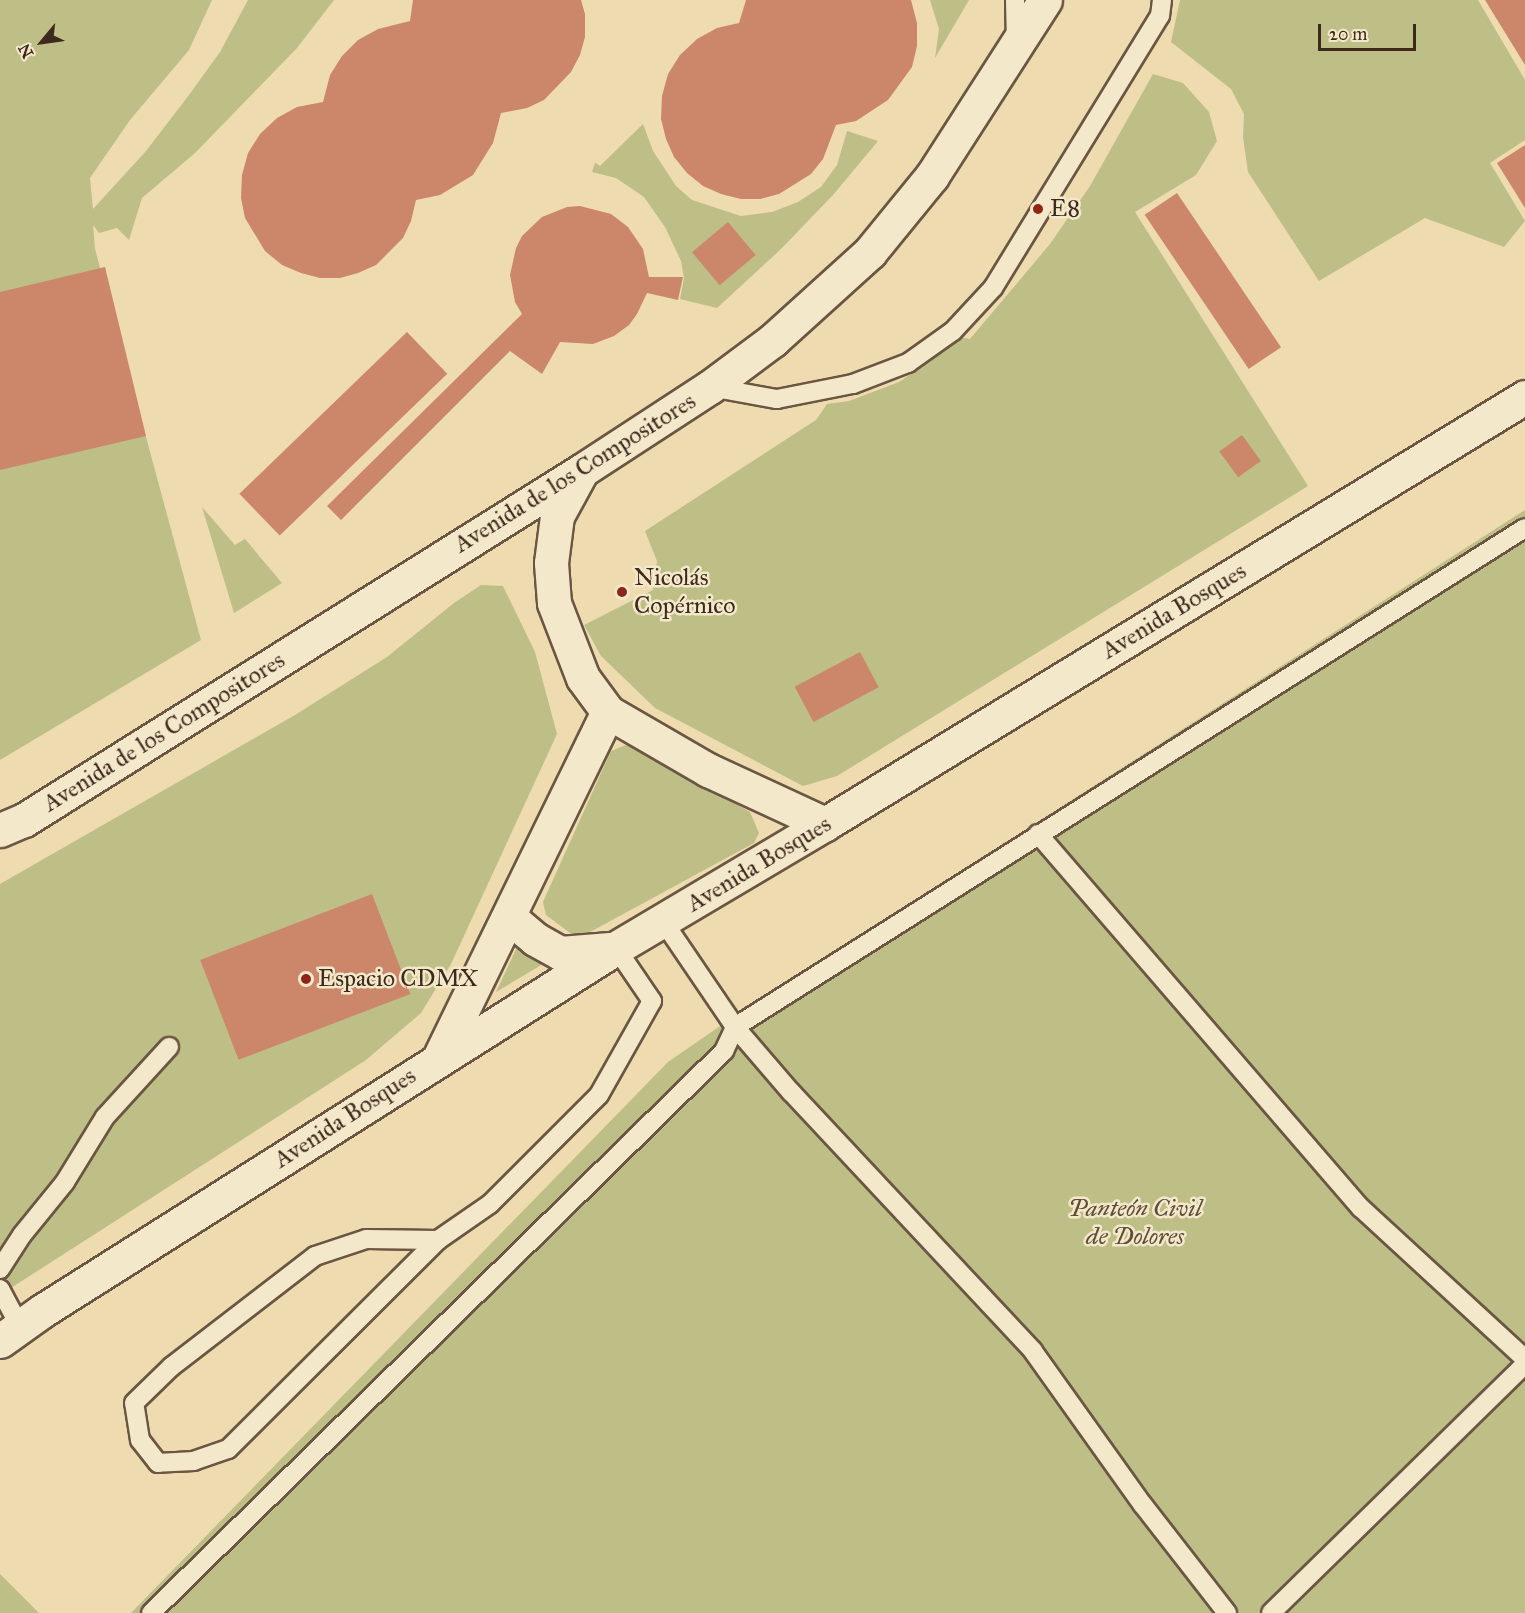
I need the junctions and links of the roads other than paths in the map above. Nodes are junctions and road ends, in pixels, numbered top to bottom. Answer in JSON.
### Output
{"nodes":[{"id":1,"x":1015,"y":0,"type":"edge"},
{"id":2,"x":1045,"y":0,"type":"edge"},
{"id":3,"x":1162,"y":0,"type":"edge"},
{"id":4,"x":1016,"y":49,"type":"junction"},
{"id":5,"x":710,"y":387,"type":"junction"},
{"id":6,"x":1525,"y":397,"type":"edge"},
{"id":7,"x":581,"y":471,"type":"junction"},
{"id":8,"x":1525,"y":528,"type":"edge"},
{"id":9,"x":608,"y":712,"type":"junction"},
{"id":10,"x":825,"y":824,"type":"junction"},
{"id":11,"x":0,"y":830,"type":"edge"},
{"id":12,"x":1038,"y":834,"type":"junction"},
{"id":13,"x":510,"y":917,"type":"junction"},
{"id":14,"x":663,"y":921,"type":"junction"},
{"id":15,"x":616,"y":948,"type":"junction"},
{"id":16,"x":735,"y":1027,"type":"junction"},
{"id":17,"x":169,"y":1047,"type":"dead end"},
{"id":18,"x":439,"y":1058,"type":"junction"},
{"id":19,"x":438,"y":1240,"type":"junction"},
{"id":20,"x":0,"y":1269,"type":"edge"},
{"id":21,"x":0,"y":1290,"type":"edge"},
{"id":22,"x":10,"y":1334,"type":"edge"},
{"id":23,"x":1525,"y":1359,"type":"edge"},
{"id":24,"x":1525,"y":1364,"type":"edge"},
{"id":25,"x":151,"y":1613,"type":"edge"},
{"id":26,"x":1227,"y":1613,"type":"edge"},
{"id":27,"x":1271,"y":1613,"type":"edge"}],
"edges":[{"from":1,"to":4,"type":"lane"},
{"from":2,"to":4,"type":"street","name":"Avenida de los Compositores"},
{"from":3,"to":5,"type":"lane"},
{"from":4,"to":5,"type":"street","name":"Avenida de los Compositores"},
{"from":5,"to":7,"type":"street","name":"Avenida de los Compositores"},
{"from":6,"to":10,"type":"street","name":"Avenida Bosques"},
{"from":7,"to":9,"type":"street"},
{"from":7,"to":11,"type":"street","name":"Avenida de los Compositores"},
{"from":8,"to":12,"type":"lane"},
{"from":9,"to":10,"type":"street"},
{"from":9,"to":13,"type":"street"},
{"from":10,"to":14,"type":"street","name":"Avenida Bosques"},
{"from":12,"to":16,"type":"lane"},
{"from":12,"to":23,"type":"lane"},
{"from":13,"to":15,"type":"street"},
{"from":13,"to":18,"type":"street"},
{"from":14,"to":15,"type":"street","name":"Avenida Bosques"},
{"from":14,"to":16,"type":"lane"},
{"from":15,"to":18,"type":"street","name":"Avenida Bosques"},
{"from":15,"to":19,"type":"lane"},
{"from":16,"to":25,"type":"lane"},
{"from":16,"to":26,"type":"lane"},
{"from":17,"to":20,"type":"lane"},
{"from":18,"to":22,"type":"street","name":"Avenida Bosques"},
{"from":19,"to":19,"type":"lane"},
{"from":21,"to":22,"type":"lane"},
{"from":24,"to":27,"type":"lane"}]}
